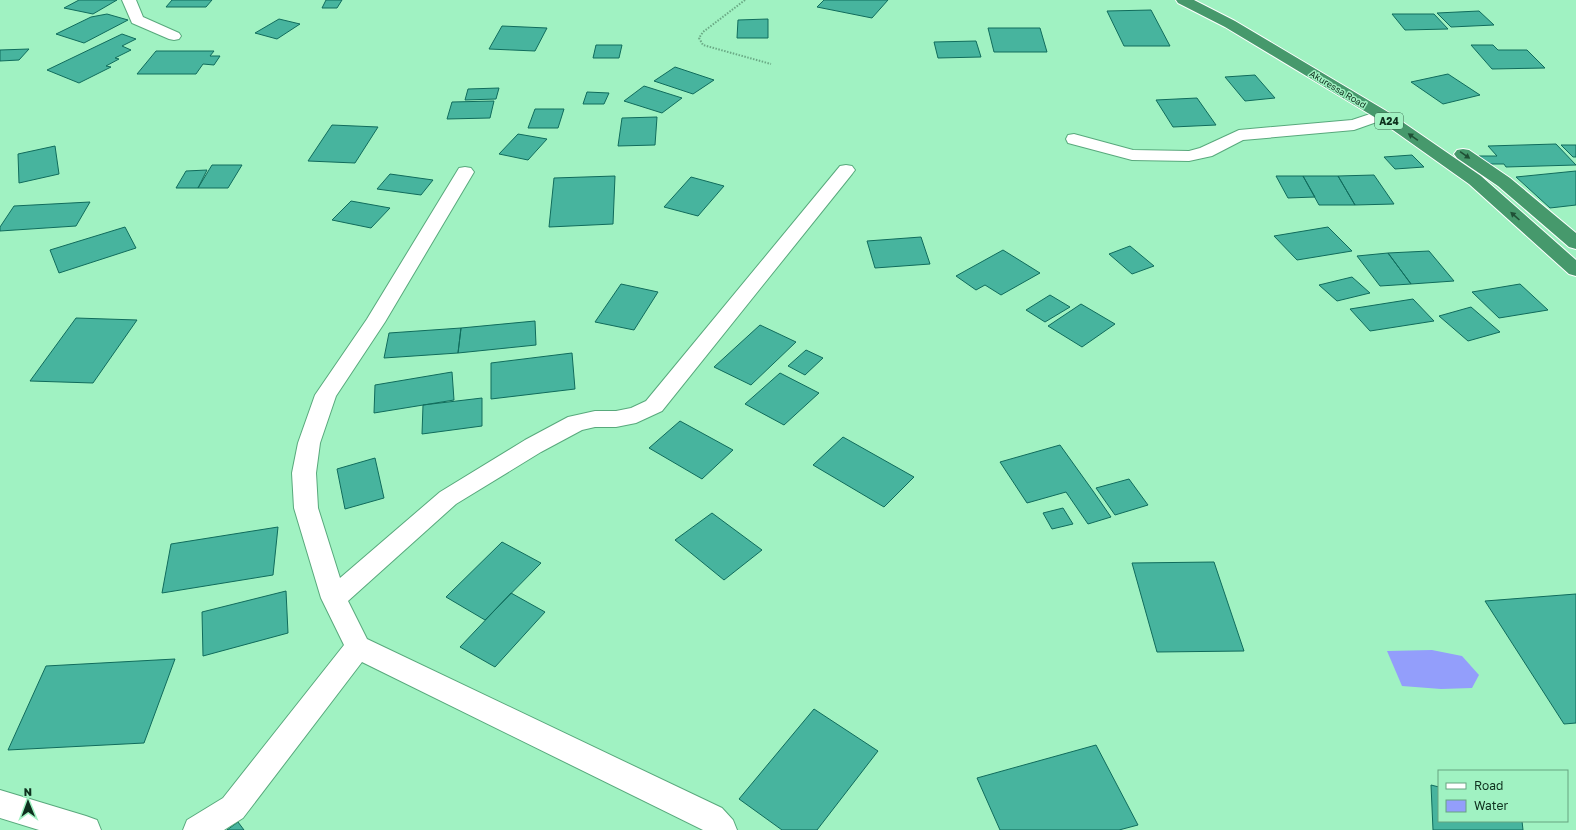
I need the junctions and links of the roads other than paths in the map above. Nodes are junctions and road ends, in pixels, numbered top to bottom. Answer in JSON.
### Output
{"nodes":[{"id":1,"x":129,"y":0,"type":"edge"},
{"id":2,"x":1183,"y":0,"type":"edge"},
{"id":3,"x":1202,"y":0,"type":"edge"},
{"id":4,"x":174,"y":36,"type":"dead end"},
{"id":5,"x":1382,"y":115,"type":"junction"},
{"id":6,"x":1074,"y":139,"type":"dead end"},
{"id":7,"x":846,"y":170,"type":"dead end"},
{"id":8,"x":465,"y":172,"type":"dead end"},
{"id":9,"x":1556,"y":226,"type":"junction"},
{"id":10,"x":1536,"y":234,"type":"junction"},
{"id":11,"x":1576,"y":243,"type":"edge"},
{"id":12,"x":1576,"y":270,"type":"edge"},
{"id":13,"x":334,"y":598,"type":"junction"},
{"id":14,"x":358,"y":647,"type":"junction"},
{"id":15,"x":0,"y":804,"type":"edge"},
{"id":16,"x":86,"y":830,"type":"edge"},
{"id":17,"x":198,"y":830,"type":"edge"},
{"id":18,"x":722,"y":830,"type":"edge"}],
"edges":[{"from":1,"to":4,"type":"street"},
{"from":2,"to":5,"type":"highway","name":"Akuressa Road","number":"A24"},
{"from":3,"to":9,"type":"highway","name":"Akuressa Road","number":"A24","one_way":true},
{"from":5,"to":6,"type":"street"},
{"from":10,"to":5,"type":"highway","name":"Akuressa Road","number":"A24","one_way":true},
{"from":7,"to":13,"type":"street"},
{"from":8,"to":13,"type":"street"},
{"from":9,"to":10,"type":"highway"},
{"from":9,"to":11,"type":"highway","name":"Akuressa Road","number":"A24"},
{"from":10,"to":12,"type":"highway","name":"Akuressa Road","number":"A24"},
{"from":13,"to":14,"type":"street"},
{"from":14,"to":17,"type":"street"},
{"from":14,"to":18,"type":"street"},
{"from":15,"to":16,"type":"street"}]}
